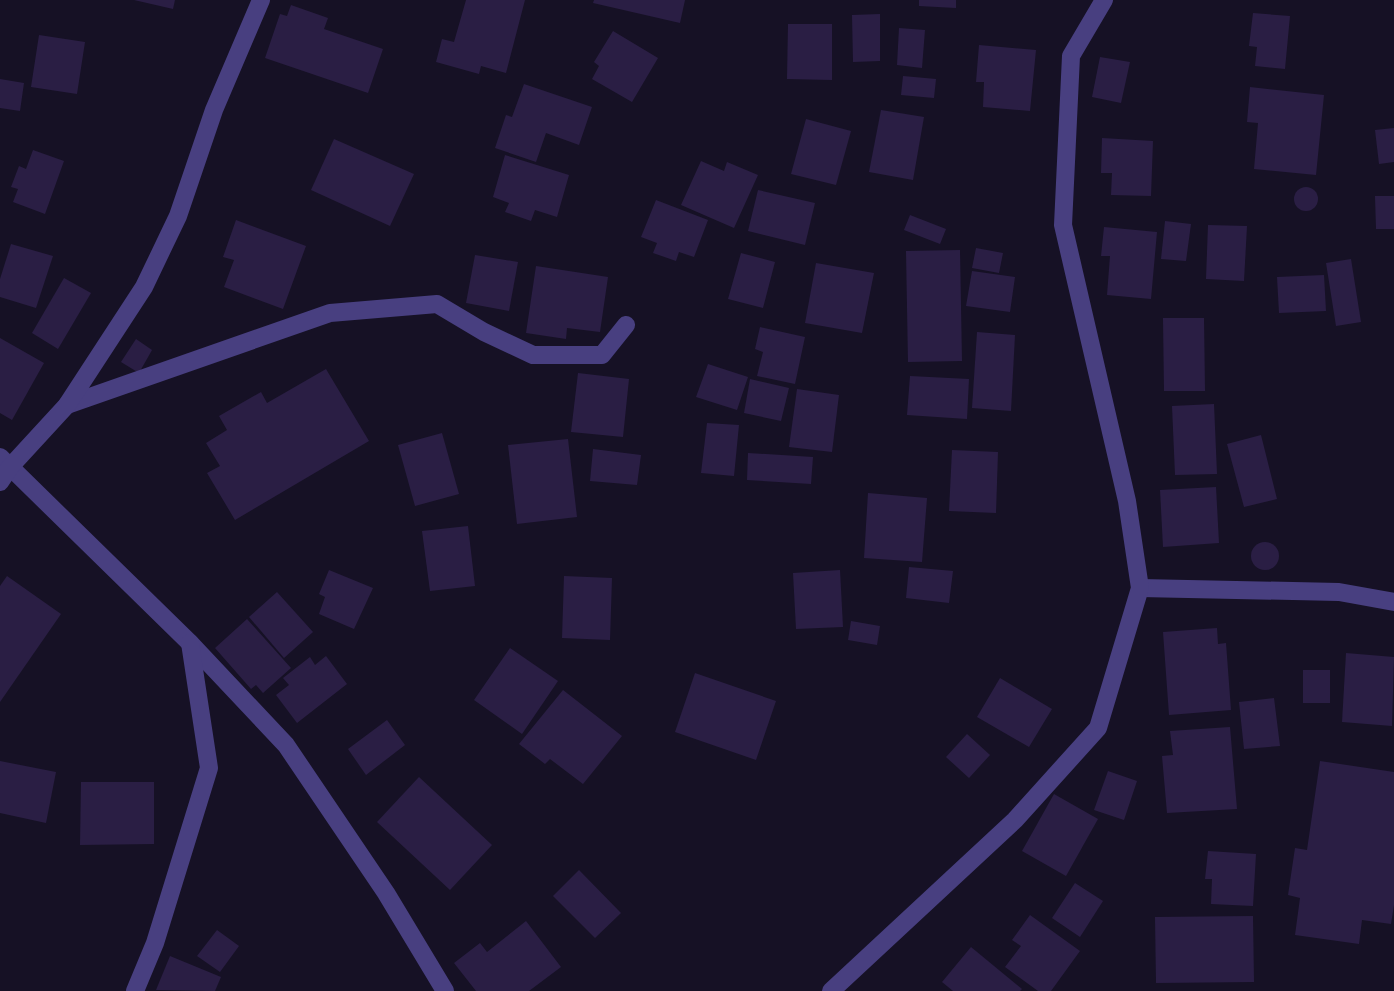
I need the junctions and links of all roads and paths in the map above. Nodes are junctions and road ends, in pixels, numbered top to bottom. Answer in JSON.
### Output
{"nodes":[{"id":1,"x":261,"y":0,"type":"edge"},
{"id":2,"x":1104,"y":0,"type":"edge"},
{"id":3,"x":626,"y":325,"type":"dead end"},
{"id":4,"x":66,"y":405,"type":"junction"},
{"id":5,"x":3,"y":469,"type":"edge"},
{"id":6,"x":1140,"y":588,"type":"junction"},
{"id":7,"x":1394,"y":602,"type":"edge"},
{"id":8,"x":190,"y":643,"type":"junction"},
{"id":9,"x":135,"y":991,"type":"edge"},
{"id":10,"x":445,"y":991,"type":"edge"},
{"id":11,"x":831,"y":991,"type":"edge"}],
"edges":[{"from":1,"to":4,"type":"street"},
{"from":2,"to":6,"type":"street"},
{"from":3,"to":4,"type":"street"},
{"from":4,"to":5,"type":"street"},
{"from":5,"to":8,"type":"street"},
{"from":6,"to":7,"type":"street"},
{"from":6,"to":11,"type":"street"},
{"from":8,"to":9,"type":"street"},
{"from":8,"to":10,"type":"street"}]}
